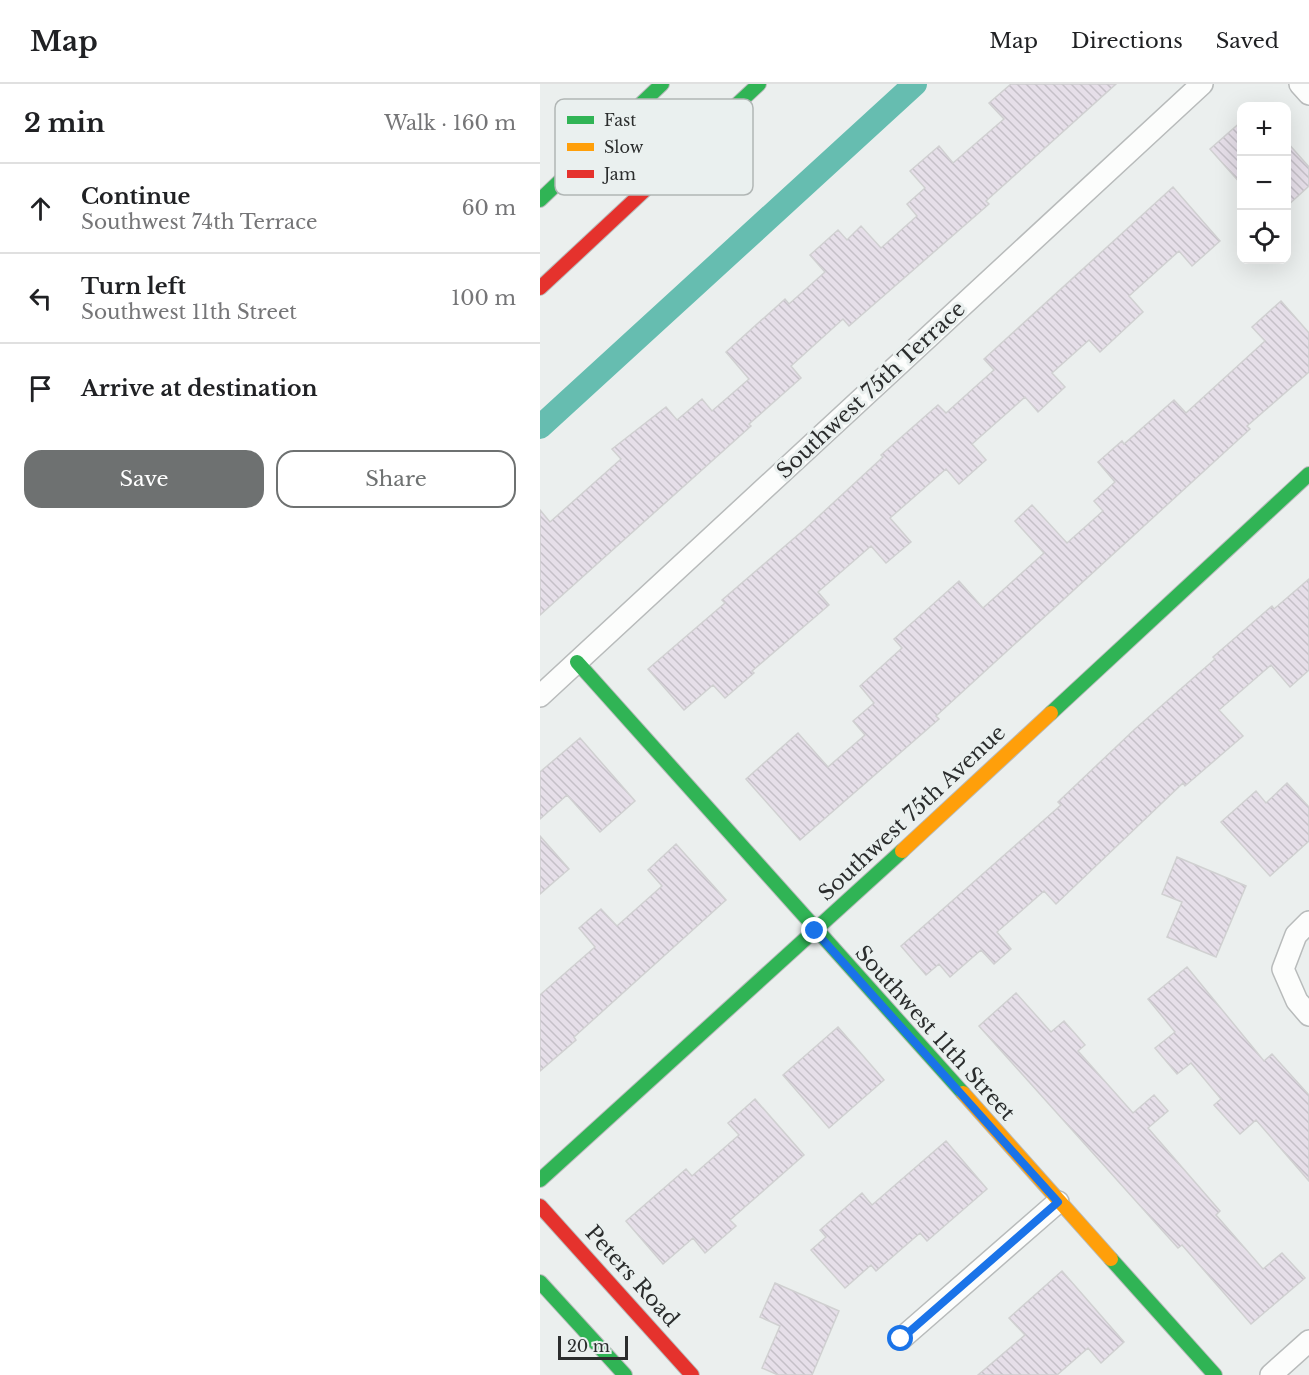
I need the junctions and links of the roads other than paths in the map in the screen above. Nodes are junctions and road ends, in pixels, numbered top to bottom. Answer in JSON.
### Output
{"nodes":[{"id":1,"x":662,"y":84,"type":"edge"},
{"id":2,"x":759,"y":84,"type":"edge"},
{"id":3,"x":1202,"y":84,"type":"edge"},
{"id":4,"x":1300,"y":84,"type":"edge"},
{"id":5,"x":1309,"y":94,"type":"edge"},
{"id":6,"x":646,"y":99,"type":"edge"},
{"id":7,"x":743,"y":99,"type":"edge"},
{"id":8,"x":555,"y":186,"type":"edge"},
{"id":9,"x":640,"y":195,"type":"edge"},
{"id":10,"x":540,"y":200,"type":"edge"},
{"id":11,"x":540,"y":288,"type":"edge"},
{"id":12,"x":1309,"y":474,"type":"edge"},
{"id":13,"x":577,"y":663,"type":"junction"},
{"id":14,"x":540,"y":696,"type":"edge"},
{"id":15,"x":1309,"y":922,"type":"edge"},
{"id":16,"x":815,"y":931,"type":"junction"},
{"id":17,"x":1309,"y":1015,"type":"edge"},
{"id":18,"x":540,"y":1180,"type":"edge"},
{"id":19,"x":1058,"y":1202,"type":"junction"},
{"id":20,"x":540,"y":1206,"type":"edge"},
{"id":21,"x":540,"y":1282,"type":"edge"},
{"id":22,"x":901,"y":1339,"type":"dead end"},
{"id":23,"x":1309,"y":1341,"type":"edge"},
{"id":24,"x":624,"y":1375,"type":"edge"},
{"id":25,"x":692,"y":1375,"type":"edge"},
{"id":26,"x":1215,"y":1375,"type":"edge"},
{"id":27,"x":1271,"y":1375,"type":"edge"}],
"edges":[{"from":1,"to":6,"type":"street"},
{"from":2,"to":7,"type":"street"},
{"from":3,"to":13,"type":"street","name":"Southwest 75th Terrace"},
{"from":4,"to":5,"type":"street"},
{"from":8,"to":10,"type":"street"},
{"from":9,"to":11,"type":"street"},
{"from":12,"to":16,"type":"street","name":"Southwest 75th Avenue"},
{"from":13,"to":14,"type":"street","name":"Southwest 75th Terrace"},
{"from":13,"to":16,"type":"street","name":"Southwest 11th Street"},
{"from":15,"to":17,"type":"street"},
{"from":16,"to":18,"type":"street","name":"Southwest 75th Avenue"},
{"from":16,"to":19,"type":"street","name":"Southwest 11th Street"},
{"from":19,"to":22,"type":"street"},
{"from":19,"to":26,"type":"street","name":"Southwest 11th Street"},
{"from":20,"to":25,"type":"street","name":"Peters Road"},
{"from":21,"to":24,"type":"street"},
{"from":23,"to":27,"type":"street"}]}
